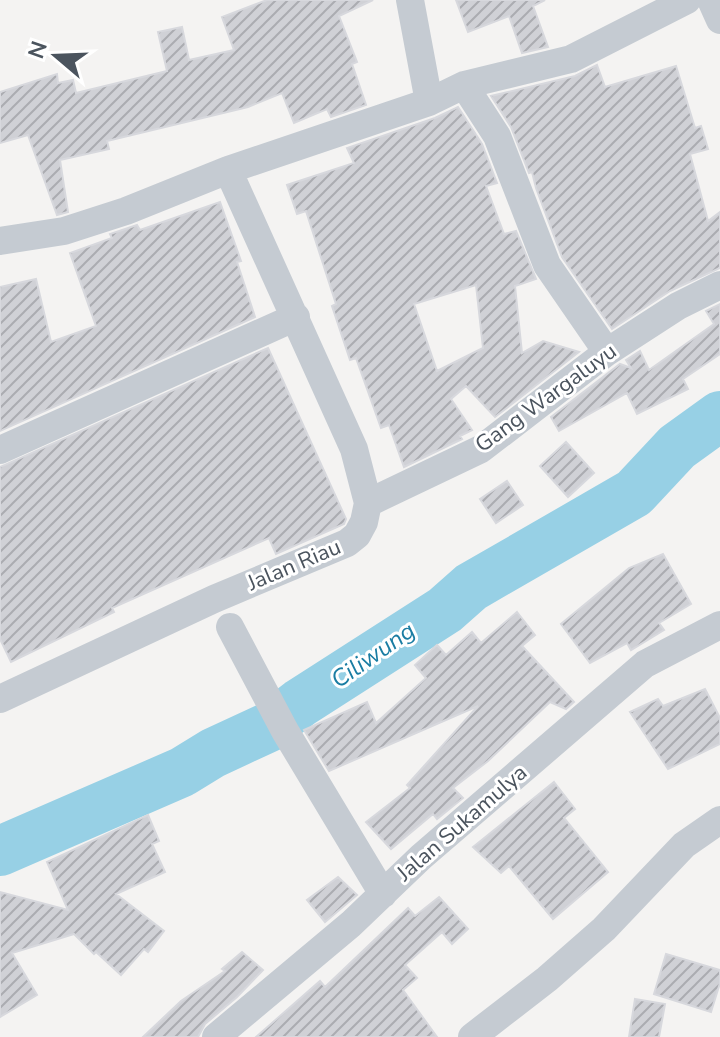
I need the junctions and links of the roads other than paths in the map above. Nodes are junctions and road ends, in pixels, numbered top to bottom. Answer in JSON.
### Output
{"nodes":[{"id":1,"x":410,"y":0,"type":"edge"},
{"id":2,"x":687,"y":0,"type":"edge"},
{"id":3,"x":711,"y":0,"type":"edge"},
{"id":4,"x":720,"y":20,"type":"edge"},
{"id":5,"x":464,"y":85,"type":"junction"},
{"id":6,"x":429,"y":102,"type":"junction"},
{"id":7,"x":228,"y":170,"type":"junction"},
{"id":8,"x":0,"y":241,"type":"edge"},
{"id":9,"x":720,"y":285,"type":"edge"},
{"id":10,"x":296,"y":317,"type":"junction"},
{"id":11,"x":607,"y":352,"type":"junction"},
{"id":12,"x":0,"y":450,"type":"edge"},
{"id":13,"x":368,"y":503,"type":"junction"},
{"id":14,"x":720,"y":625,"type":"edge"},
{"id":15,"x":230,"y":627,"type":"dead end"},
{"id":16,"x":0,"y":699,"type":"edge"},
{"id":17,"x":720,"y":820,"type":"edge"},
{"id":18,"x":383,"y":894,"type":"junction"},
{"id":19,"x":229,"y":1033,"type":"edge"},
{"id":20,"x":472,"y":1037,"type":"edge"}],
"edges":[{"from":1,"to":6,"type":"street"},
{"from":2,"to":5,"type":"street"},
{"from":3,"to":4,"type":"street"},
{"from":5,"to":6,"type":"street"},
{"from":5,"to":11,"type":"street"},
{"from":6,"to":7,"type":"street"},
{"from":7,"to":8,"type":"street"},
{"from":7,"to":10,"type":"street"},
{"from":9,"to":11,"type":"street","name":"Gang Wargaluyu"},
{"from":10,"to":12,"type":"street"},
{"from":10,"to":13,"type":"street"},
{"from":11,"to":13,"type":"street","name":"Gang Wargaluyu"},
{"from":13,"to":16,"type":"street","name":"Jalan Riau"},
{"from":14,"to":18,"type":"street","name":"Jalan Sukamulya"},
{"from":15,"to":18,"type":"street"},
{"from":17,"to":20,"type":"street"},
{"from":18,"to":19,"type":"street","name":"Jalan Sukamulya"}]}
